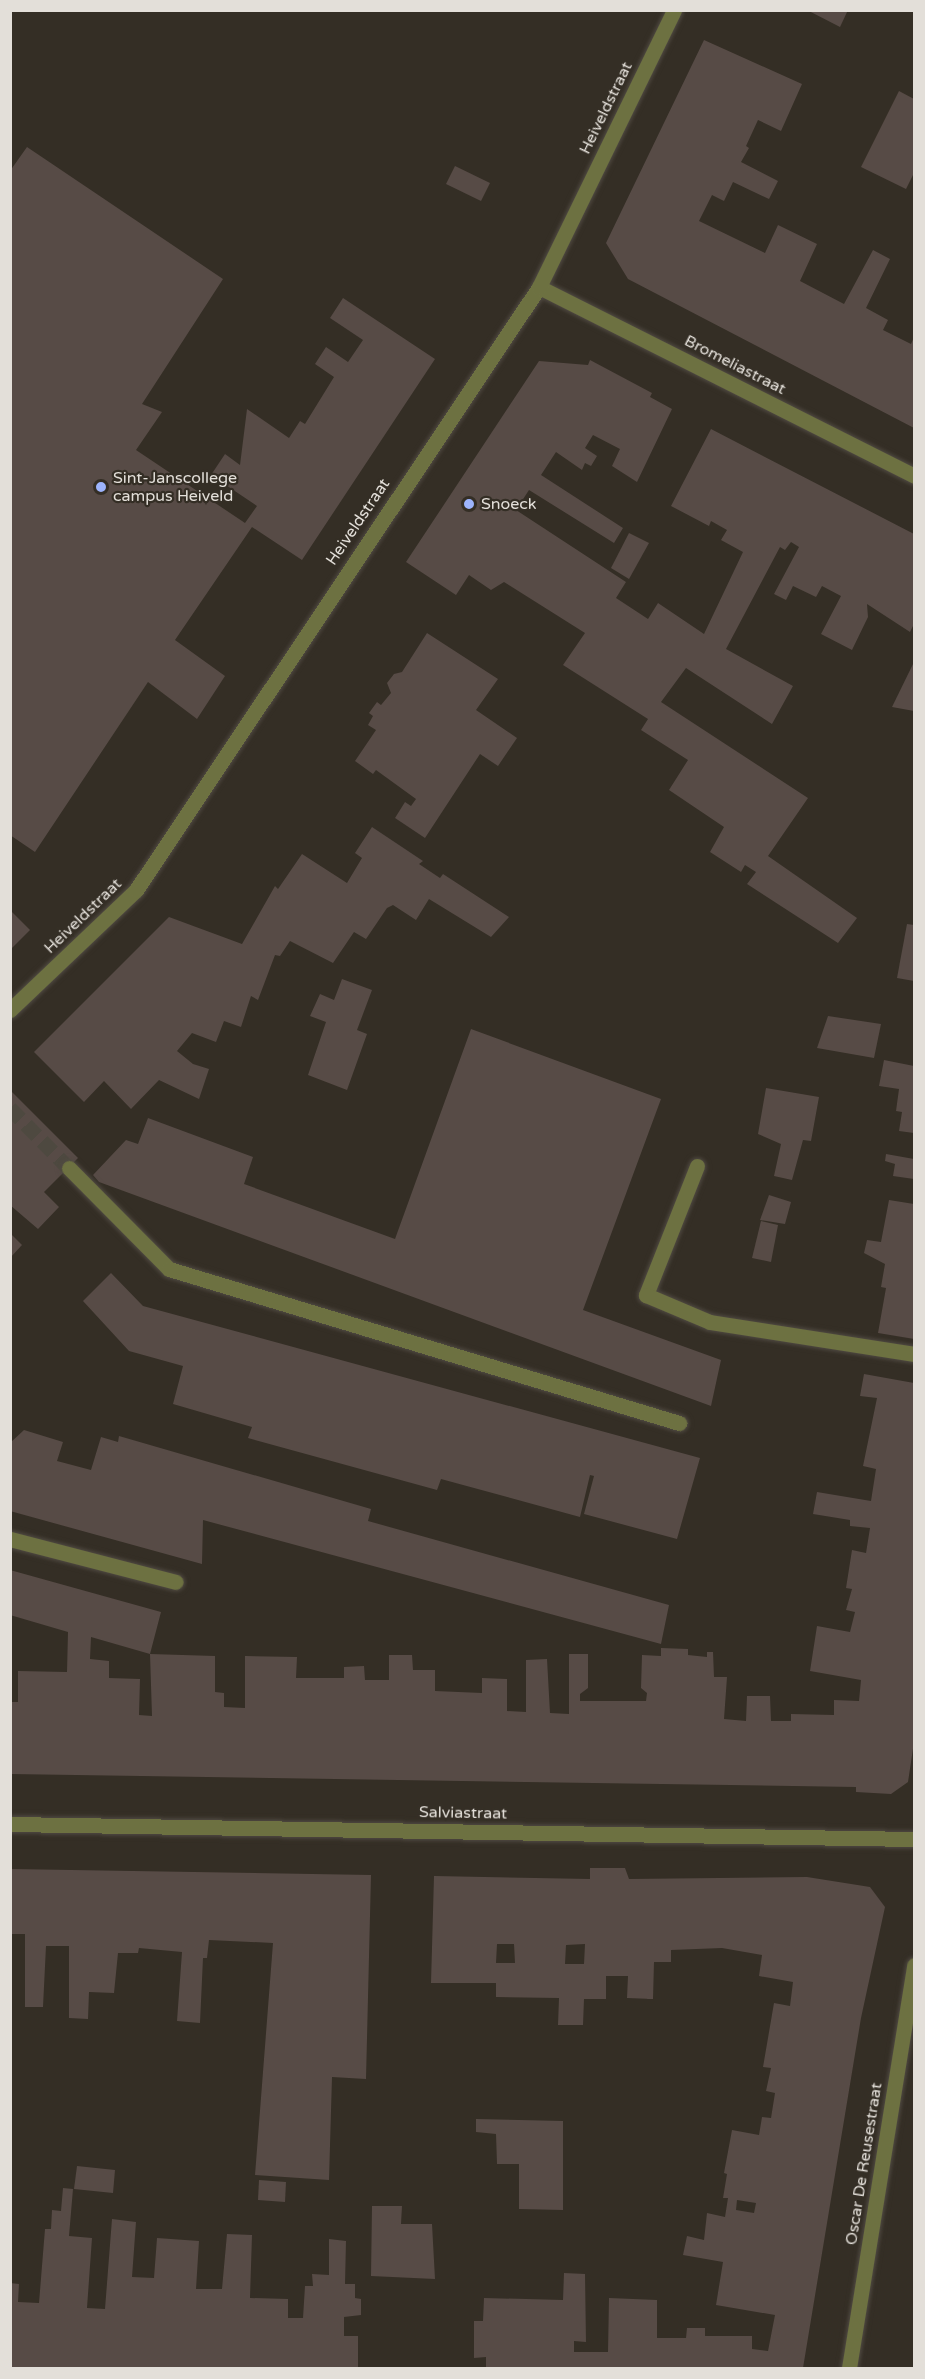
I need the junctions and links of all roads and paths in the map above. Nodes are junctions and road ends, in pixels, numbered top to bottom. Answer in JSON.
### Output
{"nodes":[{"id":1,"x":674,"y":10,"type":"edge"},
{"id":2,"x":538,"y":287,"type":"junction"},
{"id":3,"x":915,"y":476,"type":"edge"},
{"id":4,"x":10,"y":1010,"type":"edge"},
{"id":5,"x":697,"y":1166,"type":"dead end"},
{"id":6,"x":69,"y":1168,"type":"tunnel mouth"},
{"id":7,"x":915,"y":1354,"type":"edge"},
{"id":8,"x":680,"y":1423,"type":"dead end"},
{"id":9,"x":10,"y":1539,"type":"edge"},
{"id":10,"x":176,"y":1582,"type":"dead end"},
{"id":11,"x":10,"y":1824,"type":"edge"},
{"id":12,"x":915,"y":1839,"type":"edge"},
{"id":13,"x":915,"y":1965,"type":"edge"},
{"id":14,"x":849,"y":2368,"type":"edge"}],
"edges":[{"from":1,"to":2,"type":"street","name":"Heiveldstraat"},
{"from":2,"to":3,"type":"street","name":"Bromeliastraat"},
{"from":2,"to":4,"type":"street","name":"Heiveldstraat"},
{"from":5,"to":7,"type":"street"},
{"from":6,"to":8,"type":"street"},
{"from":9,"to":10,"type":"street"},
{"from":11,"to":12,"type":"street","name":"Salviastraat"},
{"from":13,"to":14,"type":"street","name":"Oscar De Reusestraat"}]}
